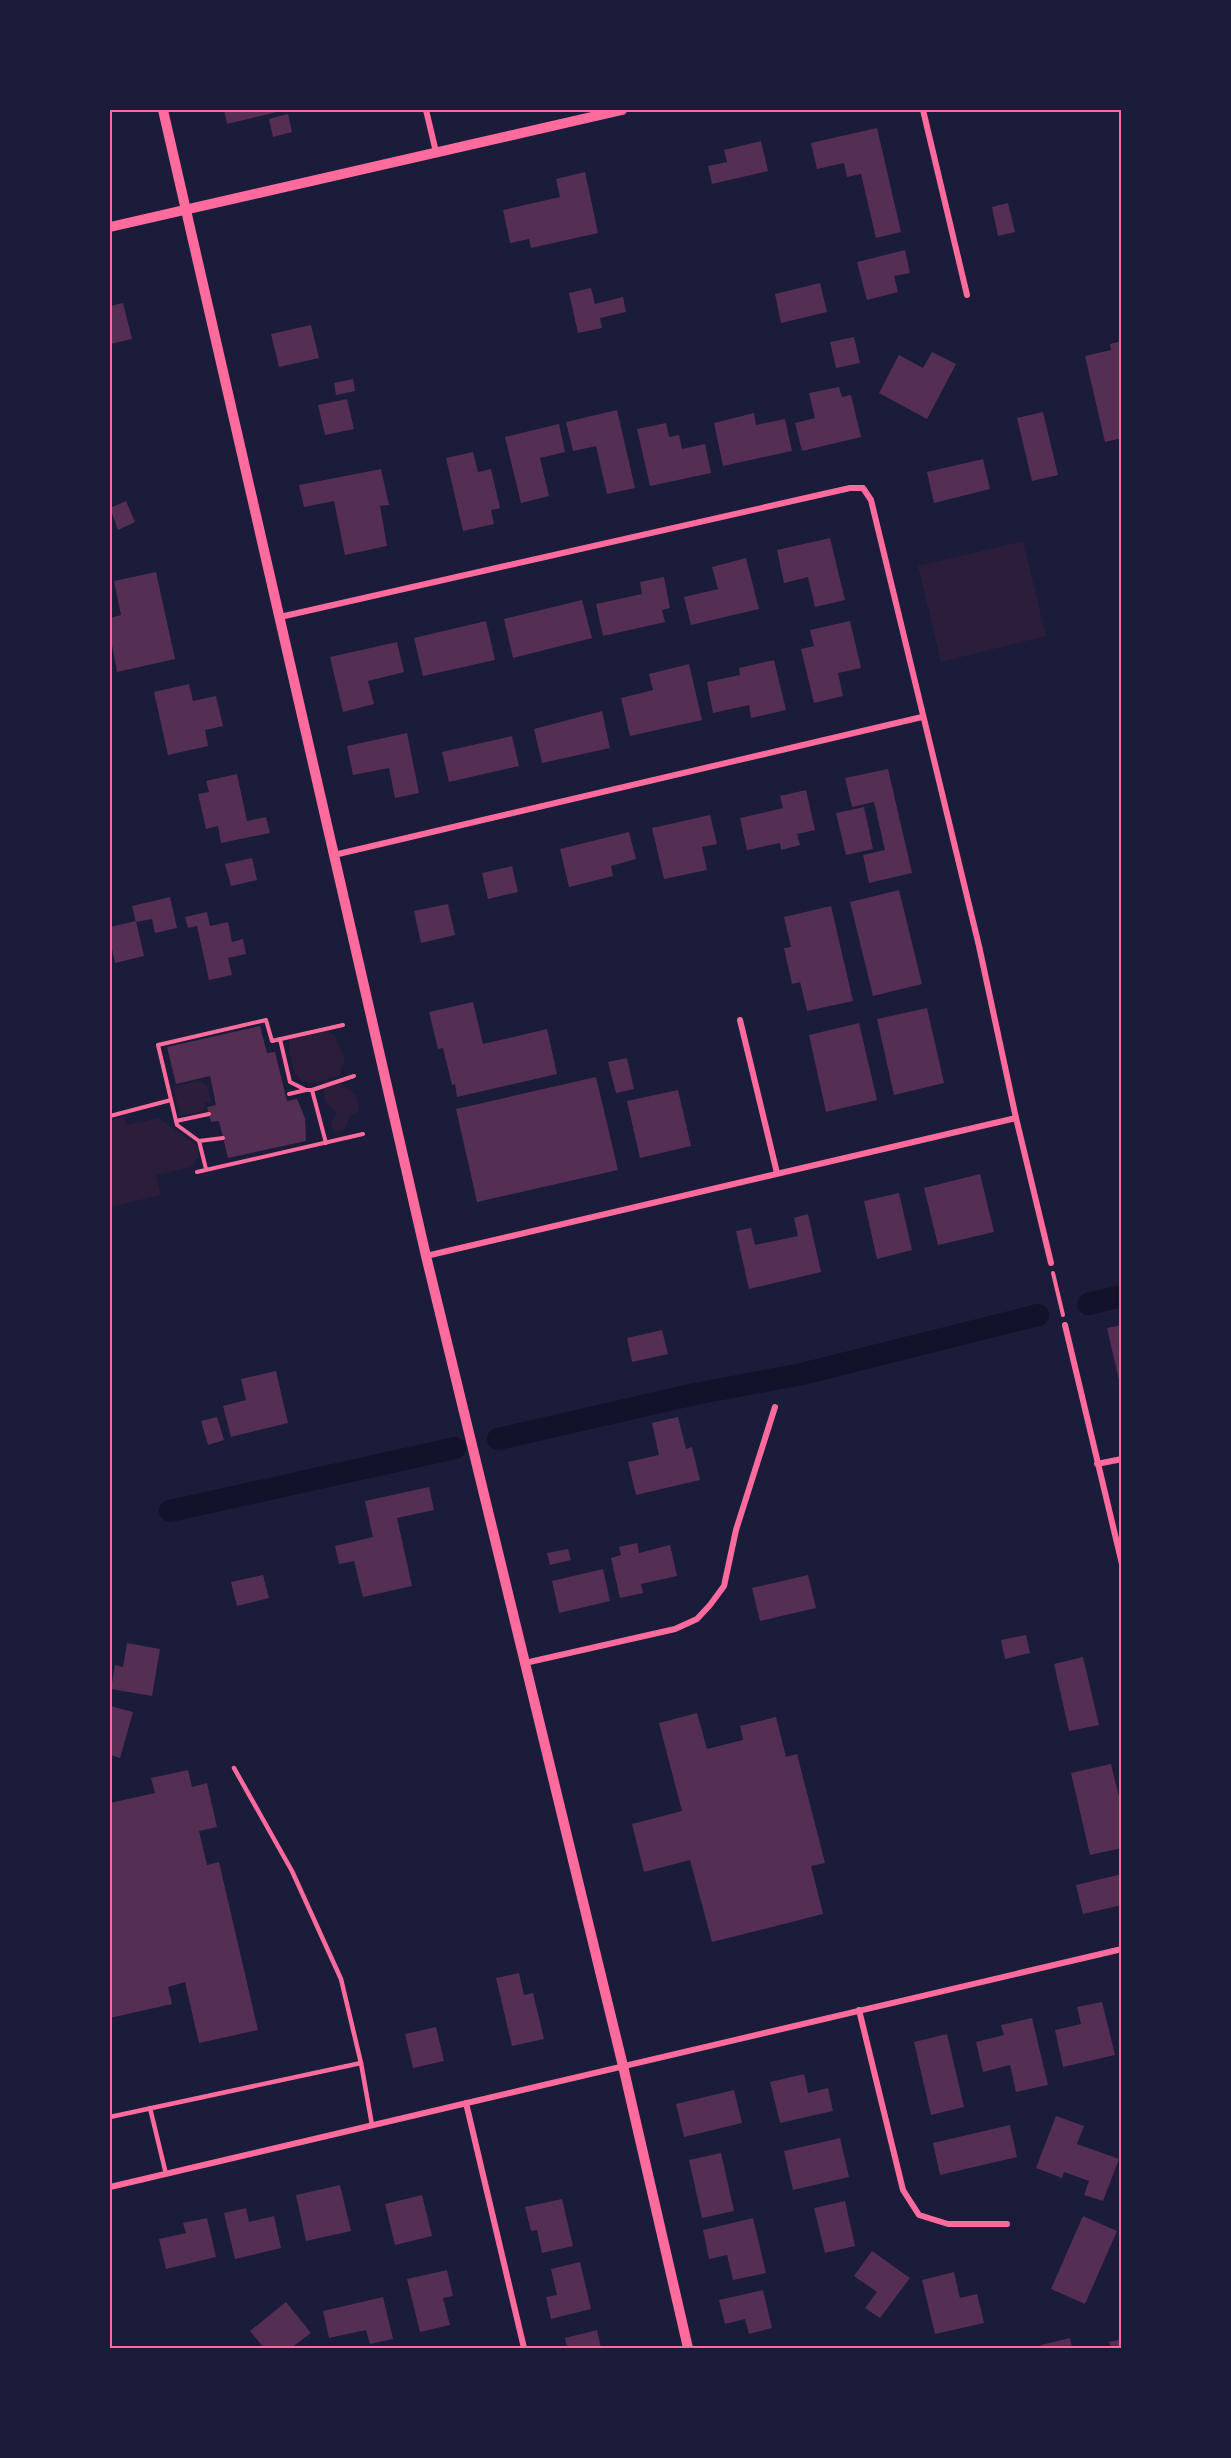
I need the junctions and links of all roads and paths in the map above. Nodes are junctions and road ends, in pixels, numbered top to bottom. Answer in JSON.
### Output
{"nodes":[{"id":1,"x":163,"y":110,"type":"edge"},
{"id":2,"x":426,"y":110,"type":"edge"},
{"id":3,"x":622,"y":110,"type":"edge"},
{"id":4,"x":923,"y":110,"type":"edge"},
{"id":5,"x":436,"y":152,"type":"junction"},
{"id":6,"x":187,"y":209,"type":"junction"},
{"id":7,"x":110,"y":227,"type":"edge"},
{"id":8,"x":967,"y":295,"type":"dead end"},
{"id":9,"x":280,"y":617,"type":"junction"},
{"id":10,"x":922,"y":717,"type":"junction"},
{"id":11,"x":334,"y":855,"type":"junction"},
{"id":12,"x":741,"y":1020,"type":"dead end"},
{"id":13,"x":343,"y":1025,"type":"dead end"},
{"id":14,"x":280,"y":1039,"type":"junction"},
{"id":15,"x":354,"y":1076,"type":"dead end"},
{"id":16,"x":306,"y":1090,"type":"junction"},
{"id":17,"x":312,"y":1090,"type":"junction"},
{"id":18,"x":289,"y":1094,"type":"dead end"},
{"id":19,"x":171,"y":1100,"type":"junction"},
{"id":20,"x":209,"y":1114,"type":"dead end"},
{"id":21,"x":110,"y":1116,"type":"edge"},
{"id":22,"x":1016,"y":1118,"type":"junction"},
{"id":23,"x":176,"y":1121,"type":"junction"},
{"id":24,"x":363,"y":1134,"type":"dead end"},
{"id":25,"x":223,"y":1138,"type":"dead end"},
{"id":26,"x":199,"y":1141,"type":"junction"},
{"id":27,"x":326,"y":1143,"type":"junction"},
{"id":28,"x":206,"y":1169,"type":"junction"},
{"id":29,"x":197,"y":1172,"type":"dead end"},
{"id":30,"x":777,"y":1173,"type":"junction"},
{"id":31,"x":426,"y":1256,"type":"junction"},
{"id":32,"x":1051,"y":1263,"type":"joint"},
{"id":33,"x":1065,"y":1325,"type":"joint"},
{"id":34,"x":775,"y":1407,"type":"dead end"},
{"id":35,"x":1122,"y":1459,"type":"edge"},
{"id":36,"x":1097,"y":1464,"type":"junction"},
{"id":37,"x":1122,"y":1564,"type":"edge"},
{"id":38,"x":525,"y":1663,"type":"junction"},
{"id":39,"x":234,"y":1768,"type":"dead end"},
{"id":40,"x":1122,"y":1949,"type":"edge"},
{"id":41,"x":859,"y":2010,"type":"junction"},
{"id":42,"x":361,"y":2063,"type":"junction"},
{"id":43,"x":623,"y":2066,"type":"junction"},
{"id":44,"x":466,"y":2103,"type":"junction"},
{"id":45,"x":150,"y":2108,"type":"junction"},
{"id":46,"x":110,"y":2117,"type":"edge"},
{"id":47,"x":372,"y":2125,"type":"junction"},
{"id":48,"x":166,"y":2174,"type":"junction"},
{"id":49,"x":110,"y":2187,"type":"edge"},
{"id":50,"x":1007,"y":2224,"type":"dead end"},
{"id":51,"x":524,"y":2349,"type":"edge"},
{"id":52,"x":688,"y":2349,"type":"edge"}],
"edges":[{"from":1,"to":6,"type":"street"},
{"from":2,"to":5,"type":"street"},
{"from":3,"to":5,"type":"street"},
{"from":4,"to":8,"type":"street"},
{"from":5,"to":6,"type":"street"},
{"from":6,"to":7,"type":"street"},
{"from":6,"to":9,"type":"street"},
{"from":9,"to":10,"type":"street"},
{"from":9,"to":11,"type":"street"},
{"from":10,"to":11,"type":"street"},
{"from":10,"to":22,"type":"street"},
{"from":11,"to":31,"type":"street"},
{"from":12,"to":30,"type":"street"},
{"from":13,"to":14,"type":"path"},
{"from":14,"to":16,"type":"path"},
{"from":14,"to":19,"type":"path"},
{"from":15,"to":17,"type":"path"},
{"from":16,"to":17,"type":"path"},
{"from":16,"to":18,"type":"path"},
{"from":17,"to":27,"type":"path"},
{"from":19,"to":21,"type":"path"},
{"from":19,"to":23,"type":"path"},
{"from":20,"to":23,"type":"path"},
{"from":22,"to":30,"type":"street"},
{"from":22,"to":32,"type":"street"},
{"from":23,"to":26,"type":"path"},
{"from":24,"to":27,"type":"path"},
{"from":25,"to":26,"type":"path"},
{"from":26,"to":28,"type":"path"},
{"from":27,"to":28,"type":"path"},
{"from":28,"to":29,"type":"path"},
{"from":30,"to":31,"type":"street"},
{"from":31,"to":38,"type":"street"},
{"from":32,"to":33,"type":"path"},
{"from":33,"to":36,"type":"street"},
{"from":34,"to":38,"type":"street"},
{"from":35,"to":36,"type":"street"},
{"from":36,"to":37,"type":"street"},
{"from":38,"to":43,"type":"street"},
{"from":39,"to":42,"type":"lane"},
{"from":40,"to":41,"type":"street"},
{"from":41,"to":43,"type":"street"},
{"from":41,"to":50,"type":"street"},
{"from":42,"to":45,"type":"lane"},
{"from":42,"to":47,"type":"lane"},
{"from":43,"to":44,"type":"street"},
{"from":43,"to":52,"type":"street"},
{"from":44,"to":47,"type":"street"},
{"from":44,"to":51,"type":"street"},
{"from":45,"to":46,"type":"lane"},
{"from":45,"to":48,"type":"lane"},
{"from":47,"to":48,"type":"street"},
{"from":48,"to":49,"type":"street"}]}
